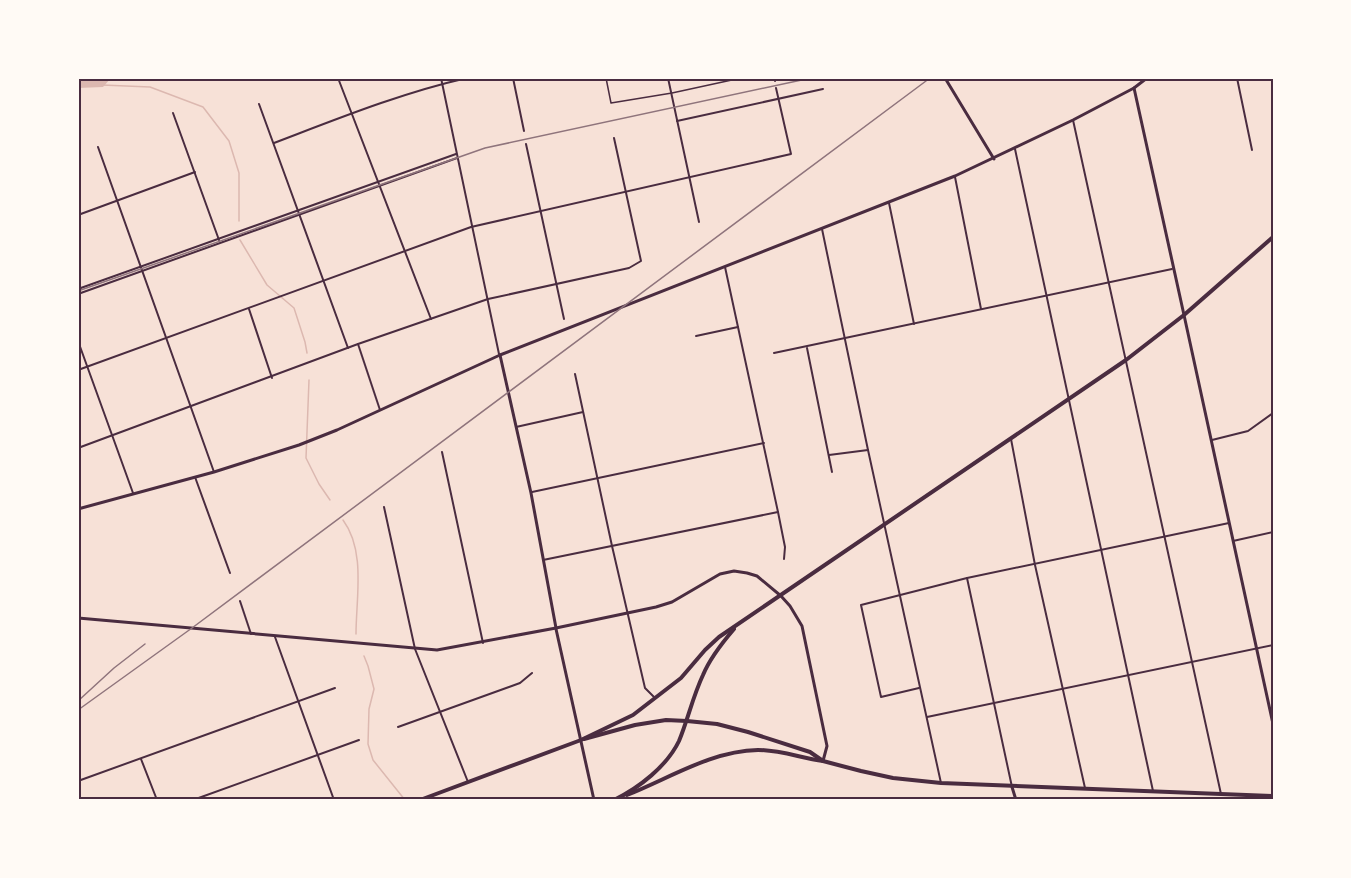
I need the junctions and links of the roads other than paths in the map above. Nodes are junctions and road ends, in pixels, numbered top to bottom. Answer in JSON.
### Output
{"nodes":[{"id":1,"x":338,"y":78,"type":"edge"},
{"id":2,"x":441,"y":78,"type":"edge"},
{"id":3,"x":467,"y":78,"type":"edge"},
{"id":4,"x":513,"y":78,"type":"edge"},
{"id":5,"x":606,"y":78,"type":"edge"},
{"id":6,"x":668,"y":78,"type":"edge"},
{"id":7,"x":741,"y":78,"type":"edge"},
{"id":8,"x":945,"y":78,"type":"edge"},
{"id":9,"x":1147,"y":78,"type":"edge"},
{"id":10,"x":1237,"y":78,"type":"edge"},
{"id":11,"x":442,"y":83,"type":"junction"},
{"id":12,"x":776,"y":88,"type":"dead end"},
{"id":13,"x":1134,"y":88,"type":"junction"},
{"id":14,"x":824,"y":89,"type":"dead end"},
{"id":15,"x":672,"y":93,"type":"junction"},
{"id":16,"x":779,"y":99,"type":"junction"},
{"id":17,"x":259,"y":104,"type":"dead end"},
{"id":18,"x":173,"y":113,"type":"dead end"},
{"id":19,"x":352,"y":113,"type":"junction"},
{"id":20,"x":1073,"y":120,"type":"junction"},
{"id":21,"x":677,"y":121,"type":"junction"},
{"id":22,"x":524,"y":131,"type":"dead end"},
{"id":23,"x":614,"y":138,"type":"dead end"},
{"id":24,"x":274,"y":143,"type":"junction"},
{"id":25,"x":526,"y":144,"type":"dead end"},
{"id":26,"x":98,"y":147,"type":"dead end"},
{"id":27,"x":1015,"y":149,"type":"junction"},
{"id":28,"x":1252,"y":150,"type":"dead end"},
{"id":29,"x":456,"y":154,"type":"junction"},
{"id":30,"x":457,"y":158,"type":"junction"},
{"id":31,"x":994,"y":159,"type":"junction"},
{"id":32,"x":195,"y":172,"type":"junction"},
{"id":33,"x":956,"y":176,"type":"junction"},
{"id":34,"x":689,"y":177,"type":"junction"},
{"id":35,"x":378,"y":182,"type":"junction"},
{"id":36,"x":379,"y":186,"type":"junction"},
{"id":37,"x":624,"y":192,"type":"junction"},
{"id":38,"x":116,"y":201,"type":"junction"},
{"id":39,"x":889,"y":203,"type":"junction"},
{"id":40,"x":299,"y":210,"type":"junction"},
{"id":41,"x":540,"y":211,"type":"junction"},
{"id":42,"x":300,"y":214,"type":"junction"},
{"id":43,"x":78,"y":215,"type":"edge"},
{"id":44,"x":699,"y":222,"type":"dead end"},
{"id":45,"x":471,"y":227,"type":"junction"},
{"id":46,"x":822,"y":230,"type":"junction"},
{"id":47,"x":1273,"y":237,"type":"edge"},
{"id":48,"x":219,"y":241,"type":"junction"},
{"id":49,"x":404,"y":251,"type":"junction"},
{"id":50,"x":725,"y":267,"type":"junction"},
{"id":51,"x":140,"y":268,"type":"junction"},
{"id":52,"x":1172,"y":269,"type":"junction"},
{"id":53,"x":142,"y":272,"type":"junction"},
{"id":54,"x":324,"y":280,"type":"junction"},
{"id":55,"x":1110,"y":282,"type":"junction"},
{"id":56,"x":555,"y":284,"type":"junction"},
{"id":57,"x":78,"y":289,"type":"edge"},
{"id":58,"x":78,"y":294,"type":"edge"},
{"id":59,"x":1045,"y":295,"type":"junction"},
{"id":60,"x":488,"y":299,"type":"junction"},
{"id":61,"x":249,"y":308,"type":"junction"},
{"id":62,"x":981,"y":309,"type":"junction"},
{"id":63,"x":1184,"y":315,"type":"junction"},
{"id":64,"x":564,"y":319,"type":"dead end"},
{"id":65,"x":431,"y":320,"type":"junction"},
{"id":66,"x":914,"y":324,"type":"junction"},
{"id":67,"x":738,"y":327,"type":"junction"},
{"id":68,"x":696,"y":336,"type":"dead end"},
{"id":69,"x":166,"y":338,"type":"junction"},
{"id":70,"x":845,"y":339,"type":"junction"},
{"id":71,"x":78,"y":341,"type":"edge"},
{"id":72,"x":358,"y":344,"type":"junction"},
{"id":73,"x":807,"y":347,"type":"junction"},
{"id":74,"x":348,"y":348,"type":"junction"},
{"id":75,"x":774,"y":353,"type":"dead end"},
{"id":76,"x":500,"y":356,"type":"junction"},
{"id":77,"x":1126,"y":360,"type":"junction"},
{"id":78,"x":87,"y":367,"type":"junction"},
{"id":79,"x":78,"y":370,"type":"edge"},
{"id":80,"x":575,"y":374,"type":"dead end"},
{"id":81,"x":272,"y":378,"type":"junction"},
{"id":82,"x":1068,"y":401,"type":"junction"},
{"id":83,"x":191,"y":407,"type":"junction"},
{"id":84,"x":380,"y":411,"type":"junction"},
{"id":85,"x":583,"y":412,"type":"junction"},
{"id":86,"x":1273,"y":413,"type":"edge"},
{"id":87,"x":516,"y":427,"type":"junction"},
{"id":88,"x":113,"y":436,"type":"junction"},
{"id":89,"x":1011,"y":439,"type":"junction"},
{"id":90,"x":1212,"y":440,"type":"junction"},
{"id":91,"x":764,"y":443,"type":"junction"},
{"id":92,"x":78,"y":448,"type":"edge"},
{"id":93,"x":868,"y":450,"type":"junction"},
{"id":94,"x":442,"y":452,"type":"dead end"},
{"id":95,"x":828,"y":455,"type":"junction"},
{"id":96,"x":214,"y":472,"type":"junction"},
{"id":97,"x":832,"y":472,"type":"dead end"},
{"id":98,"x":195,"y":477,"type":"junction"},
{"id":99,"x":597,"y":478,"type":"junction"},
{"id":100,"x":531,"y":493,"type":"junction"},
{"id":101,"x":134,"y":494,"type":"junction"},
{"id":102,"x":384,"y":507,"type":"dead end"},
{"id":103,"x":78,"y":509,"type":"edge"},
{"id":104,"x":778,"y":512,"type":"junction"},
{"id":105,"x":1230,"y":523,"type":"junction"},
{"id":106,"x":886,"y":525,"type":"junction"},
{"id":107,"x":1273,"y":532,"type":"edge"},
{"id":108,"x":1164,"y":536,"type":"junction"},
{"id":109,"x":1233,"y":541,"type":"junction"},
{"id":110,"x":612,"y":546,"type":"junction"},
{"id":111,"x":1100,"y":551,"type":"junction"},
{"id":112,"x":784,"y":559,"type":"dead end"},
{"id":113,"x":543,"y":560,"type":"junction"},
{"id":114,"x":1035,"y":566,"type":"junction"},
{"id":115,"x":230,"y":573,"type":"dead end"},
{"id":116,"x":968,"y":578,"type":"junction"},
{"id":117,"x":780,"y":596,"type":"junction"},
{"id":118,"x":901,"y":596,"type":"junction"},
{"id":119,"x":240,"y":601,"type":"dead end"},
{"id":120,"x":628,"y":613,"type":"junction"},
{"id":121,"x":78,"y":618,"type":"edge"},
{"id":122,"x":736,"y":626,"type":"junction"},
{"id":123,"x":556,"y":628,"type":"junction"},
{"id":124,"x":251,"y":634,"type":"junction"},
{"id":125,"x":275,"y":637,"type":"junction"},
{"id":126,"x":483,"y":643,"type":"junction"},
{"id":127,"x":1273,"y":645,"type":"edge"},
{"id":128,"x":1256,"y":647,"type":"junction"},
{"id":129,"x":415,"y":649,"type":"junction"},
{"id":130,"x":1191,"y":661,"type":"junction"},
{"id":131,"x":532,"y":673,"type":"dead end"},
{"id":132,"x":1127,"y":675,"type":"junction"},
{"id":133,"x":334,"y":688,"type":"dead end"},
{"id":134,"x":919,"y":688,"type":"junction"},
{"id":135,"x":1063,"y":688,"type":"junction"},
{"id":136,"x":655,"y":698,"type":"junction"},
{"id":137,"x":298,"y":701,"type":"junction"},
{"id":138,"x":994,"y":703,"type":"junction"},
{"id":139,"x":441,"y":711,"type":"junction"},
{"id":140,"x":927,"y":717,"type":"junction"},
{"id":141,"x":687,"y":721,"type":"junction"},
{"id":142,"x":1273,"y":724,"type":"edge"},
{"id":143,"x":398,"y":727,"type":"dead end"},
{"id":144,"x":359,"y":740,"type":"dead end"},
{"id":145,"x":580,"y":740,"type":"junction"},
{"id":146,"x":318,"y":755,"type":"junction"},
{"id":147,"x":141,"y":759,"type":"junction"},
{"id":148,"x":823,"y":761,"type":"junction"},
{"id":149,"x":78,"y":781,"type":"edge"},
{"id":150,"x":468,"y":782,"type":"junction"},
{"id":151,"x":941,"y":783,"type":"junction"},
{"id":152,"x":1012,"y":786,"type":"junction"},
{"id":153,"x":1085,"y":788,"type":"junction"},
{"id":154,"x":1153,"y":791,"type":"junction"},
{"id":155,"x":1221,"y":794,"type":"junction"},
{"id":156,"x":1273,"y":796,"type":"edge"},
{"id":157,"x":621,"y":797,"type":"junction"},
{"id":158,"x":156,"y":800,"type":"edge"},
{"id":159,"x":194,"y":800,"type":"edge"},
{"id":160,"x":334,"y":800,"type":"edge"},
{"id":161,"x":420,"y":800,"type":"edge"},
{"id":162,"x":594,"y":800,"type":"edge"},
{"id":163,"x":614,"y":800,"type":"edge"},
{"id":164,"x":1016,"y":800,"type":"edge"}],
"edges":[{"from":1,"to":19,"type":"street"},
{"from":2,"to":11,"type":"street"},
{"from":3,"to":11,"type":"street"},
{"from":4,"to":22,"type":"street"},
{"from":5,"to":15,"type":"lane"},
{"from":6,"to":15,"type":"street"},
{"from":7,"to":15,"type":"lane"},
{"from":8,"to":31,"type":"main road"},
{"from":9,"to":13,"type":"main road"},
{"from":10,"to":28,"type":"street"},
{"from":11,"to":19,"type":"street"},
{"from":11,"to":29,"type":"street"},
{"from":12,"to":16,"type":"street"},
{"from":13,"to":20,"type":"main road"},
{"from":13,"to":52,"type":"main road"},
{"from":14,"to":16,"type":"street"},
{"from":15,"to":21,"type":"street"},
{"from":16,"to":21,"type":"street"},
{"from":16,"to":34,"type":"street"},
{"from":17,"to":24,"type":"street"},
{"from":18,"to":32,"type":"street"},
{"from":19,"to":24,"type":"street"},
{"from":19,"to":35,"type":"street"},
{"from":20,"to":27,"type":"main road"},
{"from":20,"to":55,"type":"street"},
{"from":21,"to":34,"type":"street"},
{"from":23,"to":37,"type":"street"},
{"from":24,"to":40,"type":"street"},
{"from":25,"to":41,"type":"street"},
{"from":26,"to":38,"type":"street"},
{"from":27,"to":31,"type":"main road"},
{"from":27,"to":59,"type":"street"},
{"from":29,"to":30,"type":"street"},
{"from":29,"to":35,"type":"street"},
{"from":30,"to":36,"type":"street"},
{"from":30,"to":45,"type":"street"},
{"from":31,"to":33,"type":"main road"},
{"from":32,"to":38,"type":"street"},
{"from":32,"to":48,"type":"street"},
{"from":33,"to":39,"type":"main road"},
{"from":33,"to":62,"type":"street"},
{"from":34,"to":37,"type":"street"},
{"from":34,"to":44,"type":"street"},
{"from":35,"to":36,"type":"street"},
{"from":35,"to":40,"type":"street"},
{"from":36,"to":42,"type":"street"},
{"from":36,"to":49,"type":"street"},
{"from":37,"to":41,"type":"street"},
{"from":37,"to":56,"type":"street"},
{"from":38,"to":43,"type":"street"},
{"from":38,"to":51,"type":"street"},
{"from":39,"to":46,"type":"main road"},
{"from":39,"to":66,"type":"street"},
{"from":40,"to":42,"type":"street"},
{"from":40,"to":48,"type":"street"},
{"from":41,"to":45,"type":"street"},
{"from":41,"to":56,"type":"street"},
{"from":42,"to":48,"type":"street"},
{"from":42,"to":54,"type":"street"},
{"from":45,"to":49,"type":"street"},
{"from":45,"to":60,"type":"street"},
{"from":46,"to":50,"type":"main road"},
{"from":46,"to":70,"type":"street"},
{"from":47,"to":63,"type":"main road"},
{"from":48,"to":51,"type":"street"},
{"from":48,"to":53,"type":"street"},
{"from":49,"to":54,"type":"street"},
{"from":49,"to":65,"type":"street"},
{"from":50,"to":67,"type":"street"},
{"from":50,"to":76,"type":"main road"},
{"from":51,"to":53,"type":"street"},
{"from":51,"to":57,"type":"street"},
{"from":52,"to":55,"type":"street"},
{"from":52,"to":63,"type":"main road"},
{"from":53,"to":58,"type":"street"},
{"from":53,"to":69,"type":"street"},
{"from":54,"to":61,"type":"street"},
{"from":54,"to":74,"type":"street"},
{"from":55,"to":59,"type":"street"},
{"from":55,"to":77,"type":"street"},
{"from":56,"to":60,"type":"street"},
{"from":56,"to":64,"type":"street"},
{"from":59,"to":62,"type":"street"},
{"from":59,"to":82,"type":"street"},
{"from":60,"to":65,"type":"street"},
{"from":60,"to":76,"type":"street"},
{"from":61,"to":69,"type":"street"},
{"from":61,"to":81,"type":"street"},
{"from":62,"to":66,"type":"street"},
{"from":63,"to":77,"type":"main road"},
{"from":63,"to":90,"type":"main road"},
{"from":65,"to":72,"type":"street"},
{"from":66,"to":70,"type":"street"},
{"from":67,"to":68,"type":"street"},
{"from":67,"to":91,"type":"street"},
{"from":69,"to":78,"type":"street"},
{"from":69,"to":83,"type":"street"},
{"from":70,"to":73,"type":"street"},
{"from":70,"to":93,"type":"street"},
{"from":71,"to":78,"type":"street"},
{"from":72,"to":74,"type":"street"},
{"from":72,"to":84,"type":"street"},
{"from":73,"to":75,"type":"street"},
{"from":73,"to":95,"type":"street"},
{"from":74,"to":81,"type":"street"},
{"from":76,"to":84,"type":"main road"},
{"from":76,"to":87,"type":"main road"},
{"from":77,"to":82,"type":"main road"},
{"from":77,"to":108,"type":"street"},
{"from":78,"to":79,"type":"street"},
{"from":78,"to":88,"type":"street"},
{"from":80,"to":85,"type":"street"},
{"from":81,"to":83,"type":"street"},
{"from":82,"to":89,"type":"main road"},
{"from":82,"to":111,"type":"street"},
{"from":83,"to":88,"type":"street"},
{"from":83,"to":96,"type":"street"},
{"from":84,"to":96,"type":"main road"},
{"from":85,"to":87,"type":"street"},
{"from":85,"to":99,"type":"street"},
{"from":86,"to":90,"type":"street"},
{"from":87,"to":100,"type":"main road"},
{"from":88,"to":92,"type":"street"},
{"from":88,"to":101,"type":"street"},
{"from":89,"to":106,"type":"main road"},
{"from":89,"to":114,"type":"street"},
{"from":90,"to":105,"type":"main road"},
{"from":91,"to":99,"type":"street"},
{"from":91,"to":104,"type":"street"},
{"from":93,"to":95,"type":"street"},
{"from":93,"to":106,"type":"street"},
{"from":94,"to":126,"type":"street"},
{"from":95,"to":97,"type":"street"},
{"from":96,"to":98,"type":"main road"},
{"from":98,"to":101,"type":"main road"},
{"from":98,"to":115,"type":"street"},
{"from":99,"to":100,"type":"street"},
{"from":99,"to":110,"type":"street"},
{"from":100,"to":113,"type":"main road"},
{"from":101,"to":103,"type":"main road"},
{"from":102,"to":129,"type":"street"},
{"from":104,"to":110,"type":"street"},
{"from":104,"to":112,"type":"street"},
{"from":105,"to":108,"type":"street"},
{"from":105,"to":109,"type":"main road"},
{"from":106,"to":117,"type":"main road"},
{"from":106,"to":118,"type":"street"},
{"from":107,"to":109,"type":"street"},
{"from":108,"to":111,"type":"street"},
{"from":108,"to":130,"type":"street"},
{"from":109,"to":128,"type":"main road"},
{"from":110,"to":113,"type":"street"},
{"from":110,"to":120,"type":"street"},
{"from":111,"to":114,"type":"street"},
{"from":111,"to":132,"type":"street"},
{"from":113,"to":123,"type":"main road"},
{"from":114,"to":116,"type":"street"},
{"from":114,"to":135,"type":"street"},
{"from":116,"to":118,"type":"street"},
{"from":116,"to":138,"type":"street"},
{"from":117,"to":120,"type":"main road"},
{"from":117,"to":122,"type":"main road"},
{"from":117,"to":148,"type":"main road"},
{"from":118,"to":134,"type":"street"},
{"from":118,"to":134,"type":"street"},
{"from":119,"to":124,"type":"street"},
{"from":120,"to":123,"type":"main road"},
{"from":120,"to":136,"type":"street"},
{"from":121,"to":124,"type":"main road"},
{"from":122,"to":136,"type":"main road"},
{"from":122,"to":141,"type":"main road"},
{"from":123,"to":126,"type":"main road"},
{"from":123,"to":145,"type":"main road"},
{"from":124,"to":125,"type":"main road"},
{"from":125,"to":129,"type":"main road"},
{"from":125,"to":137,"type":"street"},
{"from":126,"to":129,"type":"main road"},
{"from":127,"to":128,"type":"street"},
{"from":128,"to":130,"type":"street"},
{"from":128,"to":142,"type":"main road"},
{"from":129,"to":139,"type":"street"},
{"from":130,"to":132,"type":"street"},
{"from":130,"to":155,"type":"street"},
{"from":131,"to":139,"type":"street"},
{"from":132,"to":135,"type":"street"},
{"from":132,"to":154,"type":"street"},
{"from":133,"to":137,"type":"street"},
{"from":134,"to":140,"type":"street"},
{"from":135,"to":138,"type":"street"},
{"from":135,"to":153,"type":"street"},
{"from":136,"to":145,"type":"main road"},
{"from":137,"to":146,"type":"street"},
{"from":137,"to":147,"type":"street"},
{"from":138,"to":140,"type":"street"},
{"from":138,"to":152,"type":"street"},
{"from":139,"to":143,"type":"street"},
{"from":139,"to":150,"type":"street"},
{"from":140,"to":151,"type":"street"},
{"from":141,"to":145,"type":"main road"},
{"from":141,"to":148,"type":"main road"},
{"from":141,"to":157,"type":"main road"},
{"from":144,"to":146,"type":"street"},
{"from":145,"to":150,"type":"main road"},
{"from":145,"to":162,"type":"main road"},
{"from":146,"to":159,"type":"street"},
{"from":146,"to":160,"type":"street"},
{"from":147,"to":149,"type":"street"},
{"from":147,"to":158,"type":"street"},
{"from":148,"to":151,"type":"main road"},
{"from":148,"to":157,"type":"main road"},
{"from":150,"to":161,"type":"main road"},
{"from":151,"to":152,"type":"main road"},
{"from":152,"to":153,"type":"main road"},
{"from":152,"to":164,"type":"main road"},
{"from":153,"to":154,"type":"main road"},
{"from":154,"to":155,"type":"main road"},
{"from":155,"to":156,"type":"main road"},
{"from":157,"to":163,"type":"main road"}]}
